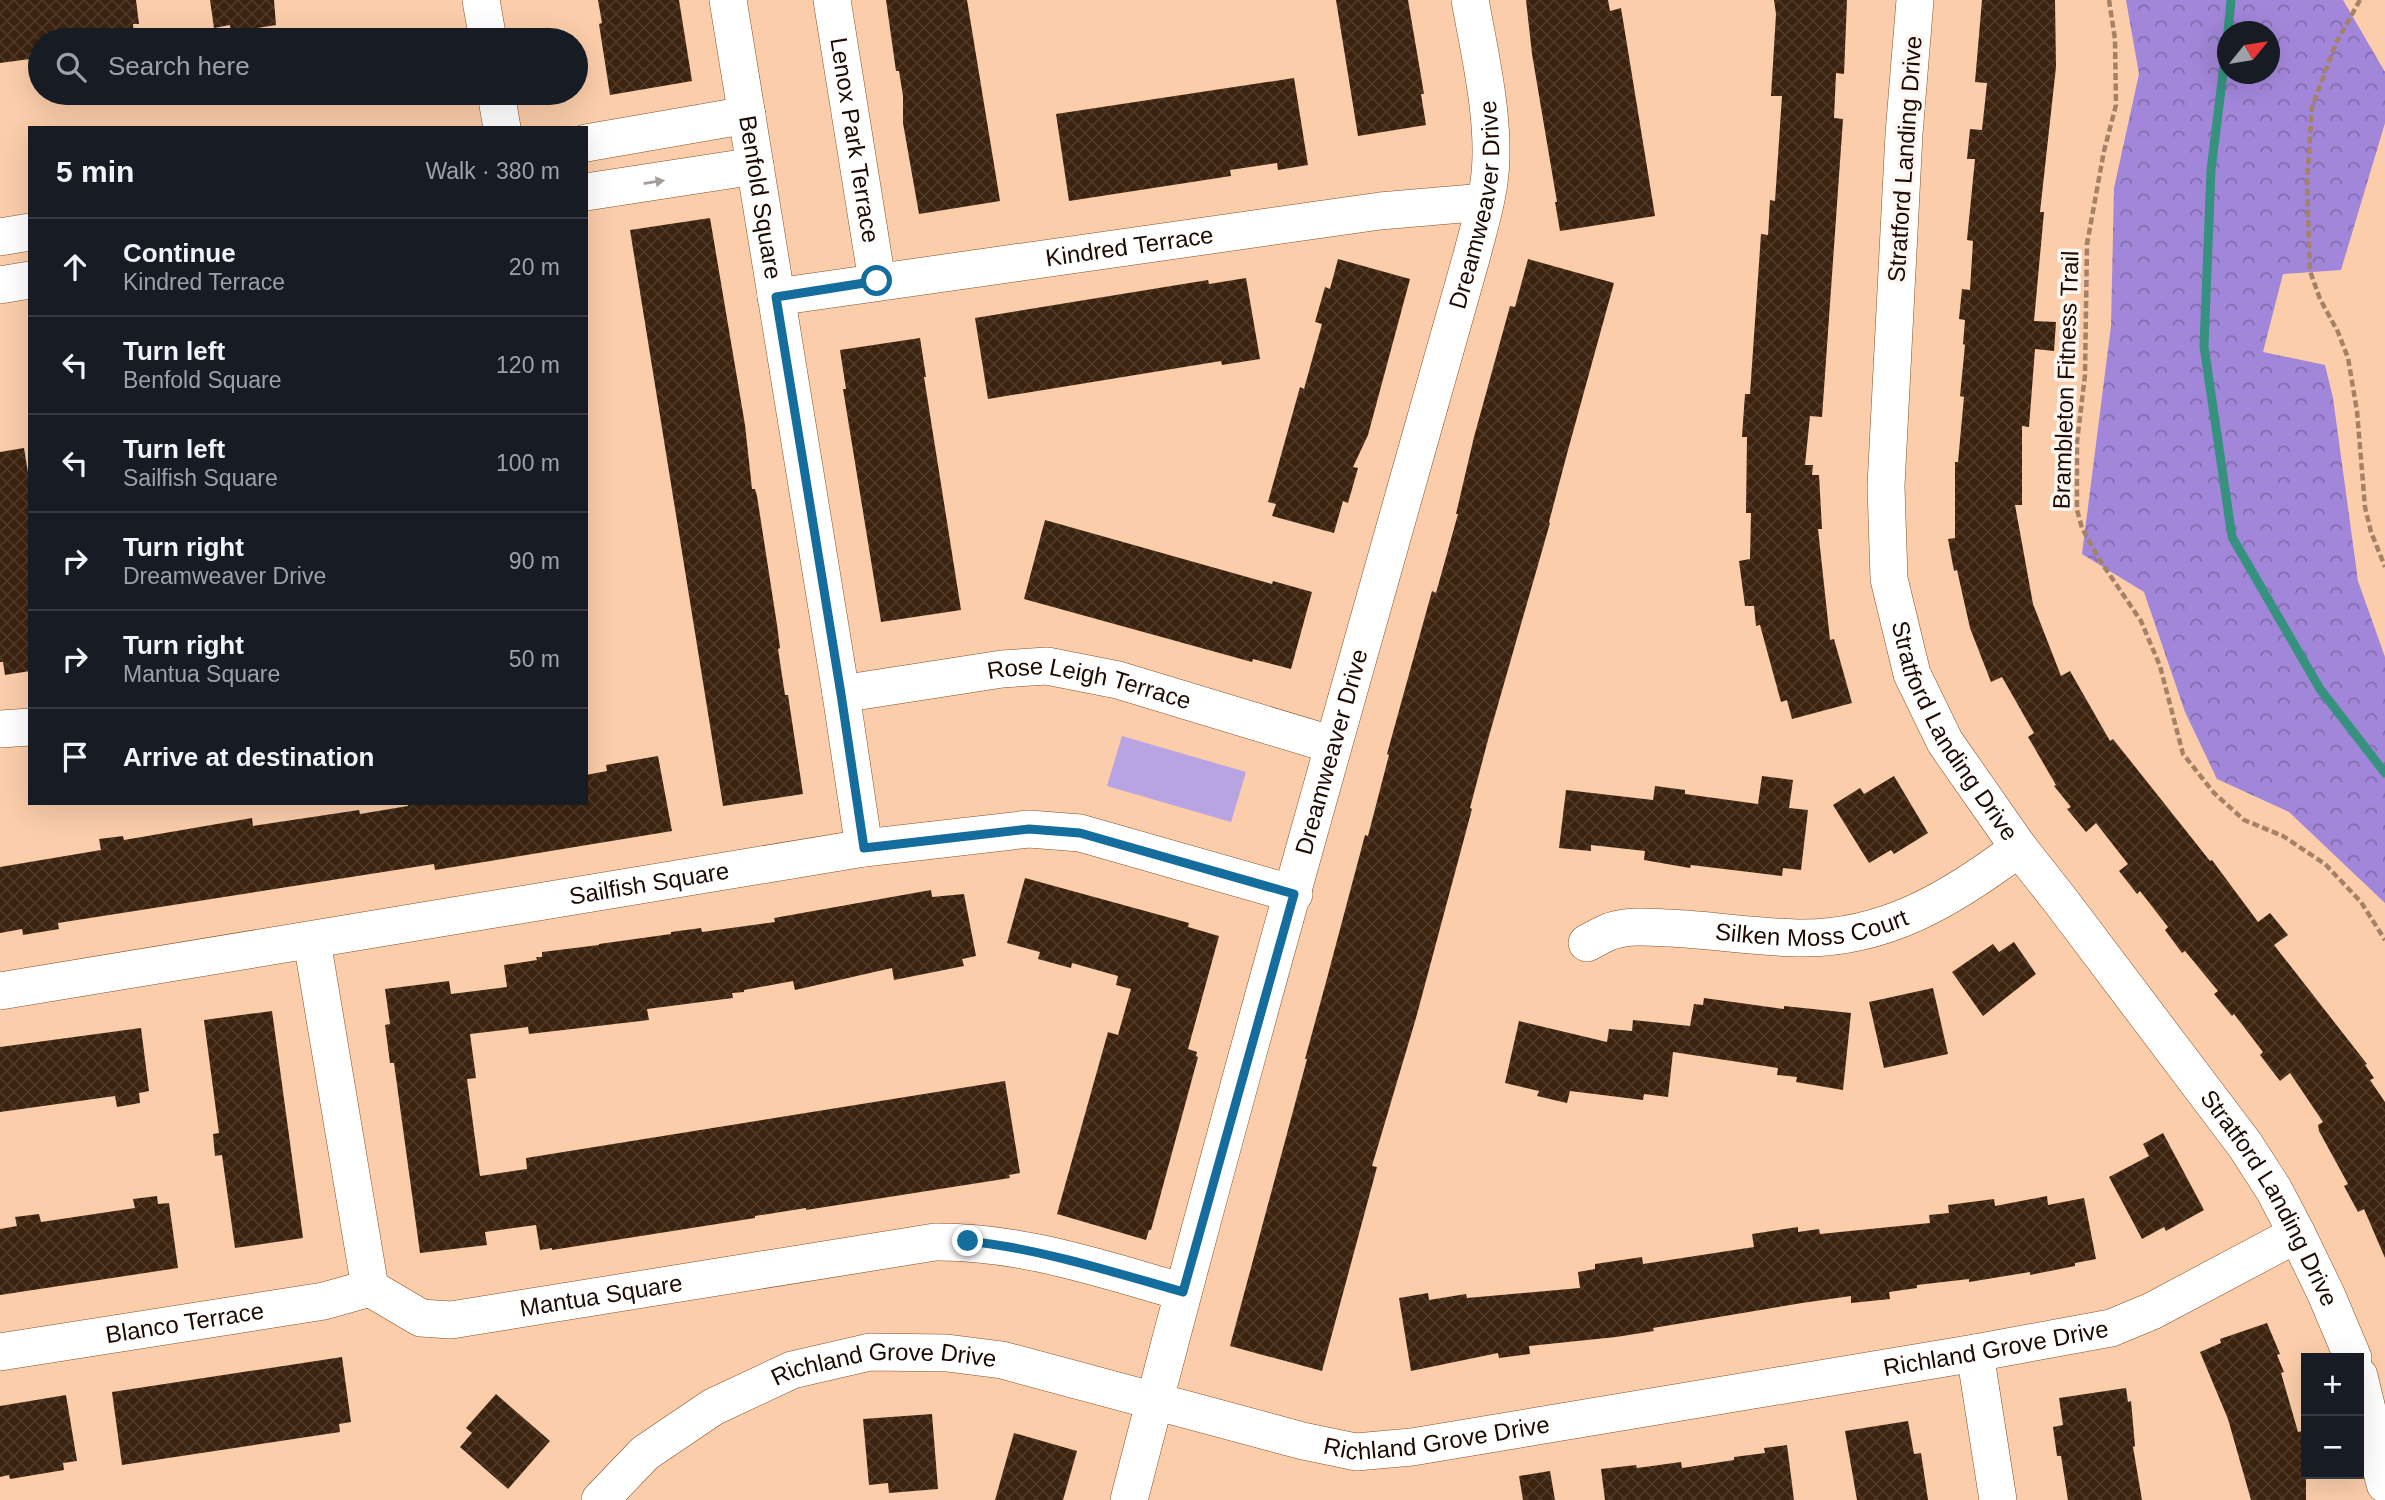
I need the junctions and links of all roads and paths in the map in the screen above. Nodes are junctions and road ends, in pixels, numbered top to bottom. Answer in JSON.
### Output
{"nodes":[{"id":1,"x":481,"y":0,"type":"edge"},
{"id":2,"x":728,"y":0,"type":"edge"},
{"id":3,"x":832,"y":0,"type":"edge"},
{"id":4,"x":1470,"y":0,"type":"edge"},
{"id":5,"x":1915,"y":0,"type":"edge"},
{"id":6,"x":2109,"y":0,"type":"edge"},
{"id":7,"x":2360,"y":0,"type":"edge"},
{"id":8,"x":486,"y":28,"type":"edge"},
{"id":9,"x":498,"y":105,"type":"edge"},
{"id":10,"x":747,"y":115,"type":"junction"},
{"id":11,"x":502,"y":126,"type":"edge"},
{"id":12,"x":588,"y":143,"type":"edge"},
{"id":13,"x":755,"y":166,"type":"junction"},
{"id":14,"x":588,"y":192,"type":"edge"},
{"id":15,"x":1485,"y":201,"type":"junction"},
{"id":16,"x":28,"y":232,"type":"edge"},
{"id":17,"x":0,"y":237,"type":"edge"},
{"id":18,"x":28,"y":280,"type":"edge"},
{"id":19,"x":877,"y":281,"type":"junction"},
{"id":20,"x":0,"y":285,"type":"edge"},
{"id":21,"x":776,"y":297,"type":"junction"},
{"id":22,"x":2385,"y":567,"type":"edge"},
{"id":23,"x":841,"y":694,"type":"junction"},
{"id":24,"x":28,"y":727,"type":"edge"},
{"id":25,"x":0,"y":729,"type":"edge"},
{"id":26,"x":1333,"y":745,"type":"junction"},
{"id":27,"x":864,"y":848,"type":"junction"},
{"id":28,"x":2019,"y":848,"type":"junction"},
{"id":29,"x":1294,"y":894,"type":"junction"},
{"id":30,"x":2385,"y":940,"type":"edge"},
{"id":31,"x":312,"y":941,"type":"junction"},
{"id":32,"x":1587,"y":943,"type":"dead end"},
{"id":33,"x":0,"y":991,"type":"edge"},
{"id":34,"x":2297,"y":1234,"type":"junction"},
{"id":35,"x":370,"y":1288,"type":"junction"},
{"id":36,"x":1183,"y":1292,"type":"junction"},
{"id":37,"x":0,"y":1352,"type":"edge"},
{"id":38,"x":1975,"y":1353,"type":"junction"},
{"id":39,"x":2351,"y":1353,"type":"edge"},
{"id":40,"x":2364,"y":1397,"type":"edge"},
{"id":41,"x":1155,"y":1400,"type":"junction"},
{"id":42,"x":2385,"y":1484,"type":"edge"},
{"id":43,"x":600,"y":1500,"type":"edge"},
{"id":44,"x":1129,"y":1500,"type":"edge"},
{"id":45,"x":1998,"y":1500,"type":"edge"}],
"edges":[{"from":1,"to":8,"type":"street"},
{"from":2,"to":10,"type":"street","name":"Benfold Square"},
{"from":3,"to":19,"type":"street","name":"Lenox Park Terrace"},
{"from":4,"to":15,"type":"street","name":"Dreamweaver Drive"},
{"from":5,"to":28,"type":"street","name":"Stratford Landing Drive"},
{"from":6,"to":30,"type":"path","name":"Brambleton Fitness Trail"},
{"from":7,"to":22,"type":"path"},
{"from":9,"to":11,"type":"street"},
{"from":10,"to":12,"type":"street"},
{"from":10,"to":13,"type":"street","name":"Benfold Square"},
{"from":14,"to":13,"type":"street","one_way":true},
{"from":13,"to":21,"type":"street","name":"Benfold Square"},
{"from":15,"to":19,"type":"street","name":"Kindred Terrace"},
{"from":15,"to":26,"type":"street","name":"Dreamweaver Drive"},
{"from":16,"to":17,"type":"street"},
{"from":18,"to":20,"type":"street"},
{"from":19,"to":21,"type":"street","name":"Kindred Terrace"},
{"from":21,"to":23,"type":"street","name":"Benfold Square"},
{"from":23,"to":26,"type":"street","name":"Rose Leigh Terrace"},
{"from":23,"to":27,"type":"street","name":"Benfold Square"},
{"from":24,"to":25,"type":"street"},
{"from":26,"to":29,"type":"street","name":"Dreamweaver Drive"},
{"from":27,"to":29,"type":"street","name":"Sailfish Square"},
{"from":27,"to":31,"type":"street","name":"Sailfish Square"},
{"from":28,"to":32,"type":"street","name":"Silken Moss Court"},
{"from":28,"to":34,"type":"street","name":"Stratford Landing Drive"},
{"from":29,"to":36,"type":"street","name":"Dreamweaver Drive"},
{"from":31,"to":33,"type":"street","name":"Sailfish Square"},
{"from":31,"to":35,"type":"street"},
{"from":34,"to":38,"type":"street","name":"Richland Grove Drive"},
{"from":34,"to":39,"type":"street","name":"Stratford Landing Drive"},
{"from":35,"to":36,"type":"street","name":"Mantua Square"},
{"from":35,"to":37,"type":"street","name":"Blanco Terrace"},
{"from":36,"to":41,"type":"street","name":"Dreamweaver Drive"},
{"from":38,"to":41,"type":"street","name":"Richland Grove Drive"},
{"from":38,"to":45,"type":"street"},
{"from":40,"to":42,"type":"street"},
{"from":41,"to":43,"type":"street","name":"Richland Grove Drive"},
{"from":41,"to":44,"type":"street","name":"Dreamweaver Drive"}]}
